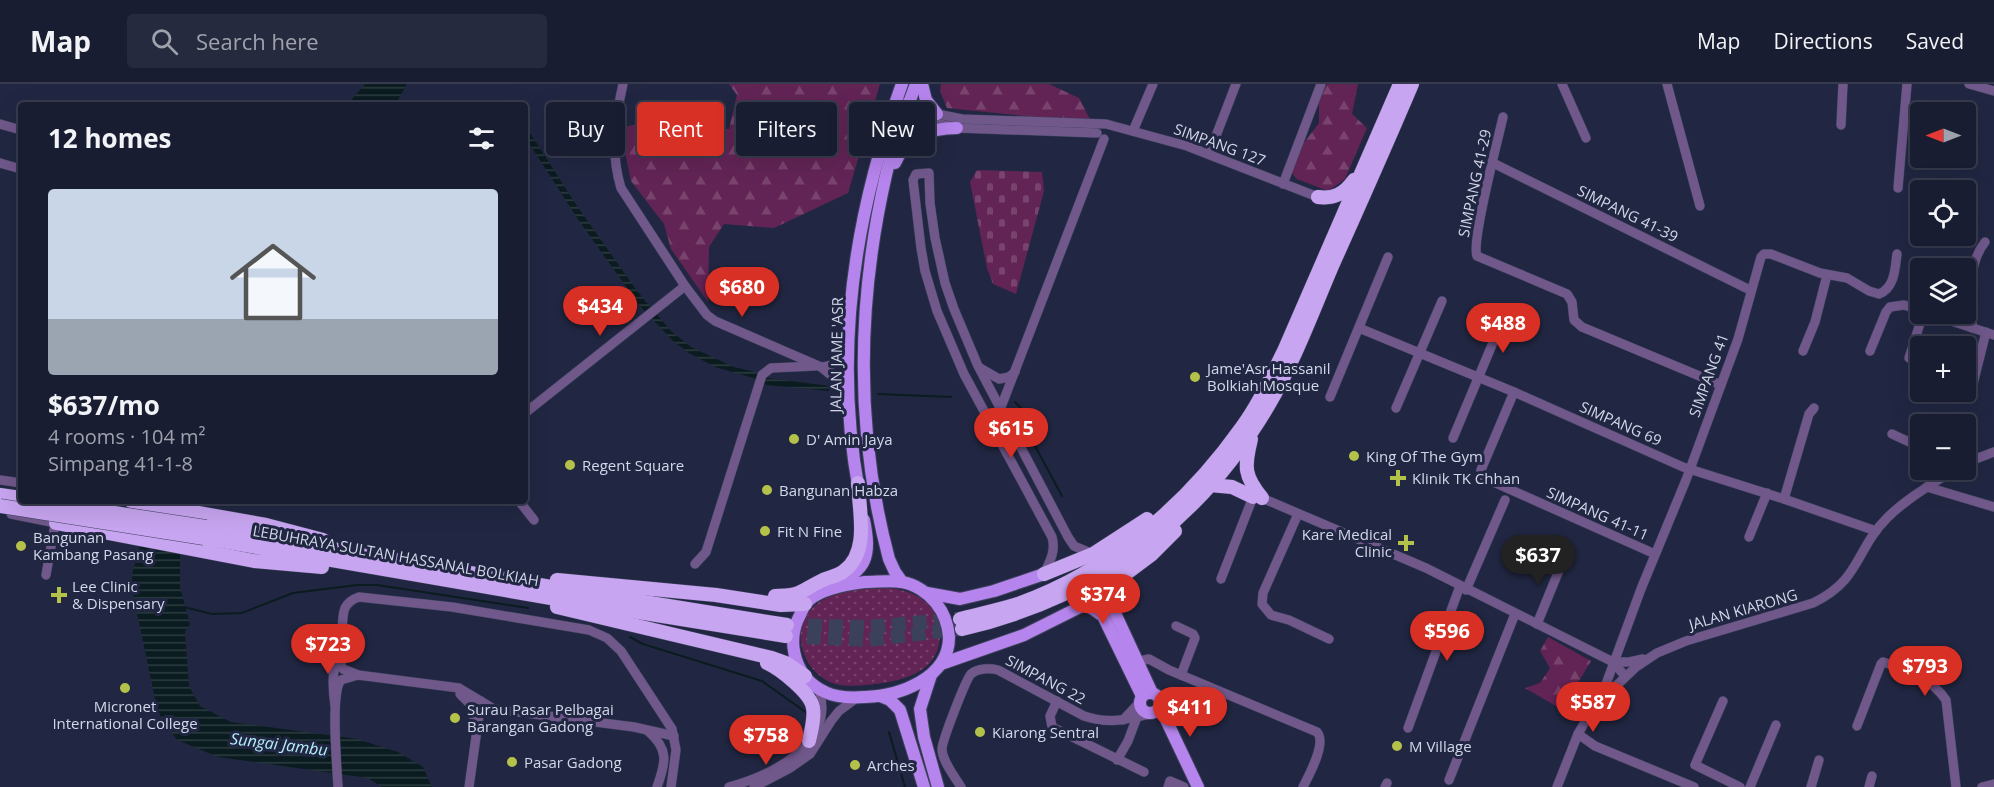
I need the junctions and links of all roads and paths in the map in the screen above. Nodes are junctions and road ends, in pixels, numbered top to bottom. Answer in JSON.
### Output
{"nodes":[{"id":1,"x":623,"y":84,"type":"edge"},
{"id":2,"x":902,"y":84,"type":"edge"},
{"id":3,"x":916,"y":84,"type":"edge"},
{"id":4,"x":922,"y":84,"type":"edge"},
{"id":5,"x":1153,"y":84,"type":"edge"},
{"id":6,"x":1236,"y":84,"type":"edge"},
{"id":7,"x":1321,"y":84,"type":"edge"},
{"id":8,"x":1400,"y":84,"type":"edge"},
{"id":9,"x":1412,"y":84,"type":"edge"},
{"id":10,"x":1562,"y":84,"type":"edge"},
{"id":11,"x":1667,"y":84,"type":"edge"},
{"id":12,"x":1843,"y":84,"type":"edge"},
{"id":13,"x":1907,"y":84,"type":"edge"},
{"id":14,"x":1969,"y":84,"type":"edge"},
{"id":15,"x":1994,"y":91,"type":"edge"},
{"id":16,"x":901,"y":102,"type":"edge"},
{"id":17,"x":904,"y":102,"type":"edge"},
{"id":18,"x":937,"y":114,"type":"joint"},
{"id":19,"x":1503,"y":117,"type":"dead end"},
{"id":20,"x":935,"y":123,"type":"edge"},
{"id":21,"x":0,"y":124,"type":"edge"},
{"id":22,"x":1841,"y":125,"type":"dead end"},
{"id":23,"x":957,"y":128,"type":"junction"},
{"id":24,"x":18,"y":129,"type":"edge"},
{"id":25,"x":1079,"y":131,"type":"junction"},
{"id":26,"x":1133,"y":131,"type":"junction"},
{"id":27,"x":1105,"y":132,"type":"junction"},
{"id":28,"x":1586,"y":138,"type":"dead end"},
{"id":29,"x":1209,"y":154,"type":"junction"},
{"id":30,"x":878,"y":156,"type":"edge"},
{"id":31,"x":890,"y":156,"type":"edge"},
{"id":32,"x":1098,"y":156,"type":"junction"},
{"id":33,"x":1366,"y":162,"type":"junction"},
{"id":34,"x":0,"y":163,"type":"edge"},
{"id":35,"x":1493,"y":163,"type":"junction"},
{"id":36,"x":18,"y":168,"type":"edge"},
{"id":37,"x":1283,"y":184,"type":"junction"},
{"id":38,"x":1898,"y":188,"type":"dead end"},
{"id":39,"x":1318,"y":197,"type":"junction"},
{"id":40,"x":1700,"y":206,"type":"dead end"},
{"id":41,"x":879,"y":213,"type":"junction"},
{"id":42,"x":1336,"y":230,"type":"junction"},
{"id":43,"x":1985,"y":242,"type":"dead end"},
{"id":44,"x":1897,"y":254,"type":"dead end"},
{"id":45,"x":1389,"y":257,"type":"dead end"},
{"id":46,"x":1827,"y":275,"type":"junction"},
{"id":47,"x":685,"y":286,"type":"junction"},
{"id":48,"x":1750,"y":290,"type":"junction"},
{"id":49,"x":1442,"y":301,"type":"dead end"},
{"id":50,"x":1910,"y":307,"type":"edge"},
{"id":51,"x":1502,"y":321,"type":"dead end"},
{"id":52,"x":1918,"y":324,"type":"edge"},
{"id":53,"x":1960,"y":324,"type":"edge"},
{"id":54,"x":1359,"y":328,"type":"junction"},
{"id":55,"x":1972,"y":328,"type":"junction"},
{"id":56,"x":1990,"y":333,"type":"edge"},
{"id":57,"x":849,"y":336,"type":"junction"},
{"id":58,"x":1803,"y":351,"type":"dead end"},
{"id":59,"x":1870,"y":351,"type":"dead end"},
{"id":60,"x":1419,"y":353,"type":"junction"},
{"id":61,"x":794,"y":356,"type":"junction"},
{"id":62,"x":1909,"y":358,"type":"dead end"},
{"id":63,"x":819,"y":366,"type":"junction"},
{"id":64,"x":978,"y":366,"type":"junction"},
{"id":65,"x":784,"y":367,"type":"junction"},
{"id":66,"x":1016,"y":371,"type":"junction"},
{"id":67,"x":1479,"y":377,"type":"junction"},
{"id":68,"x":1976,"y":377,"type":"edge"},
{"id":69,"x":1721,"y":385,"type":"junction"},
{"id":70,"x":1514,"y":392,"type":"junction"},
{"id":71,"x":1330,"y":397,"type":"dead end"},
{"id":72,"x":849,"y":404,"type":"junction"},
{"id":73,"x":1396,"y":408,"type":"dead end"},
{"id":74,"x":1814,"y":408,"type":"dead end"},
{"id":75,"x":1001,"y":410,"type":"junction"},
{"id":76,"x":528,"y":411,"type":"edge"},
{"id":77,"x":993,"y":428,"type":"junction"},
{"id":78,"x":1254,"y":429,"type":"junction"},
{"id":79,"x":1892,"y":434,"type":"dead end"},
{"id":80,"x":1453,"y":438,"type":"dead end"},
{"id":81,"x":1910,"y":442,"type":"edge"},
{"id":82,"x":1994,"y":452,"type":"edge"},
{"id":83,"x":1976,"y":459,"type":"edge"},
{"id":84,"x":1690,"y":469,"type":"junction"},
{"id":85,"x":0,"y":480,"type":"edge"},
{"id":86,"x":1939,"y":480,"type":"edge"},
{"id":87,"x":18,"y":483,"type":"edge"},
{"id":88,"x":858,"y":483,"type":"junction"},
{"id":89,"x":1205,"y":485,"type":"junction"},
{"id":90,"x":1041,"y":487,"type":"junction"},
{"id":91,"x":1927,"y":488,"type":"junction"},
{"id":92,"x":1767,"y":493,"type":"junction"},
{"id":93,"x":0,"y":495,"type":"edge"},
{"id":94,"x":18,"y":498,"type":"edge"},
{"id":95,"x":1258,"y":498,"type":"junction"},
{"id":96,"x":1784,"y":498,"type":"junction"},
{"id":97,"x":1505,"y":500,"type":"dead end"},
{"id":98,"x":52,"y":504,"type":"edge"},
{"id":99,"x":59,"y":504,"type":"edge"},
{"id":100,"x":138,"y":504,"type":"edge"},
{"id":101,"x":521,"y":504,"type":"edge"},
{"id":102,"x":0,"y":506,"type":"edge"},
{"id":103,"x":1994,"y":507,"type":"edge"},
{"id":104,"x":0,"y":512,"type":"edge"},
{"id":105,"x":1298,"y":514,"type":"junction"},
{"id":106,"x":1041,"y":516,"type":"junction"},
{"id":107,"x":534,"y":520,"type":"dead end"},
{"id":108,"x":56,"y":523,"type":"junction"},
{"id":109,"x":1876,"y":531,"type":"junction"},
{"id":110,"x":205,"y":533,"type":"junction"},
{"id":111,"x":1749,"y":537,"type":"dead end"},
{"id":112,"x":1093,"y":554,"type":"junction"},
{"id":113,"x":1656,"y":554,"type":"junction"},
{"id":114,"x":1564,"y":558,"type":"dead end"},
{"id":115,"x":695,"y":564,"type":"dead end"},
{"id":116,"x":1044,"y":574,"type":"junction"},
{"id":117,"x":46,"y":576,"type":"dead end"},
{"id":118,"x":489,"y":576,"type":"junction"},
{"id":119,"x":1221,"y":579,"type":"dead end"},
{"id":120,"x":902,"y":582,"type":"junction"},
{"id":121,"x":1116,"y":583,"type":"junction"},
{"id":122,"x":465,"y":584,"type":"junction"},
{"id":123,"x":1463,"y":588,"type":"junction"},
{"id":124,"x":926,"y":593,"type":"junction"},
{"id":125,"x":716,"y":595,"type":"junction"},
{"id":126,"x":807,"y":602,"type":"junction"},
{"id":127,"x":1084,"y":605,"type":"junction"},
{"id":128,"x":1515,"y":614,"type":"junction"},
{"id":129,"x":961,"y":624,"type":"tunnel mouth"},
{"id":130,"x":1537,"y":624,"type":"junction"},
{"id":131,"x":1176,"y":626,"type":"dead end"},
{"id":132,"x":341,"y":634,"type":"junction"},
{"id":133,"x":1329,"y":639,"type":"dead end"},
{"id":134,"x":726,"y":646,"type":"junction"},
{"id":135,"x":1648,"y":657,"type":"junction"},
{"id":136,"x":1613,"y":662,"type":"junction"},
{"id":137,"x":1131,"y":663,"type":"junction"},
{"id":138,"x":941,"y":664,"type":"junction"},
{"id":139,"x":358,"y":675,"type":"junction"},
{"id":140,"x":931,"y":675,"type":"junction"},
{"id":141,"x":1181,"y":675,"type":"junction"},
{"id":142,"x":805,"y":676,"type":"junction"},
{"id":143,"x":1625,"y":676,"type":"junction"},
{"id":144,"x":449,"y":687,"type":"junction"},
{"id":145,"x":819,"y":689,"type":"junction"},
{"id":146,"x":880,"y":696,"type":"junction"},
{"id":147,"x":858,"y":697,"type":"junction"},
{"id":148,"x":1144,"y":698,"type":"junction"},
{"id":149,"x":481,"y":701,"type":"junction"},
{"id":150,"x":1057,"y":701,"type":"junction"},
{"id":151,"x":1723,"y":701,"type":"dead end"},
{"id":152,"x":335,"y":706,"type":"junction"},
{"id":153,"x":1154,"y":711,"type":"junction"},
{"id":154,"x":1588,"y":716,"type":"junction"},
{"id":155,"x":1137,"y":717,"type":"junction"},
{"id":156,"x":1123,"y":720,"type":"junction"},
{"id":157,"x":1776,"y":725,"type":"dead end"},
{"id":158,"x":1857,"y":726,"type":"dead end"},
{"id":159,"x":1408,"y":728,"type":"dead end"},
{"id":160,"x":646,"y":729,"type":"junction"},
{"id":161,"x":1578,"y":734,"type":"junction"},
{"id":162,"x":674,"y":736,"type":"junction"},
{"id":163,"x":809,"y":741,"type":"junction"},
{"id":164,"x":476,"y":743,"type":"junction"},
{"id":165,"x":1117,"y":760,"type":"junction"},
{"id":166,"x":1819,"y":760,"type":"dead end"},
{"id":167,"x":674,"y":769,"type":"junction"},
{"id":168,"x":1144,"y":772,"type":"dead end"},
{"id":169,"x":1872,"y":776,"type":"dead end"},
{"id":170,"x":1449,"y":780,"type":"dead end"},
{"id":171,"x":1994,"y":784,"type":"edge"},
{"id":172,"x":338,"y":785,"type":"edge"},
{"id":173,"x":1684,"y":785,"type":"edge"},
{"id":174,"x":469,"y":787,"type":"edge"},
{"id":175,"x":657,"y":787,"type":"edge"},
{"id":176,"x":671,"y":787,"type":"edge"},
{"id":177,"x":681,"y":787,"type":"edge"},
{"id":178,"x":729,"y":787,"type":"edge"},
{"id":179,"x":754,"y":787,"type":"edge"},
{"id":180,"x":924,"y":787,"type":"edge"},
{"id":181,"x":938,"y":787,"type":"edge"},
{"id":182,"x":961,"y":787,"type":"edge"},
{"id":183,"x":1168,"y":787,"type":"edge"},
{"id":184,"x":1185,"y":787,"type":"edge"},
{"id":185,"x":1198,"y":787,"type":"edge"},
{"id":186,"x":1303,"y":787,"type":"edge"},
{"id":187,"x":1557,"y":787,"type":"edge"},
{"id":188,"x":1694,"y":787,"type":"edge"},
{"id":189,"x":1740,"y":787,"type":"edge"},
{"id":190,"x":1750,"y":787,"type":"edge"},
{"id":191,"x":1811,"y":787,"type":"edge"},
{"id":192,"x":1869,"y":787,"type":"edge"},
{"id":193,"x":1956,"y":787,"type":"edge"},
{"id":194,"x":1982,"y":787,"type":"edge"}],
"edges":[{"from":1,"to":47,"type":"street"},
{"from":2,"to":16,"type":"main road","name":"JALAN JAME 'ASR"},
{"from":3,"to":17,"type":"main road","name":"JALAN JAME 'ASR"},
{"from":4,"to":18,"type":"main road"},
{"from":5,"to":26,"type":"street"},
{"from":6,"to":29,"type":"street"},
{"from":7,"to":37,"type":"street"},
{"from":8,"to":33,"type":"highway"},
{"from":9,"to":78,"type":"highway"},
{"from":10,"to":28,"type":"street"},
{"from":11,"to":40,"type":"street"},
{"from":12,"to":22,"type":"street"},
{"from":13,"to":38,"type":"street"},
{"from":14,"to":15,"type":"street"},
{"from":18,"to":27,"type":"street"},
{"from":19,"to":35,"type":"street","name":"SIMPANG 41-29"},
{"from":20,"to":23,"type":"street"},
{"from":21,"to":24,"type":"street"},
{"from":23,"to":25,"type":"street"},
{"from":23,"to":41,"type":"main road"},
{"from":25,"to":27,"type":"street"},
{"from":25,"to":32,"type":"street"},
{"from":26,"to":27,"type":"street"},
{"from":26,"to":29,"type":"street","name":"SIMPANG 127"},
{"from":27,"to":32,"type":"street"},
{"from":29,"to":37,"type":"street","name":"SIMPANG 127"},
{"from":30,"to":57,"type":"main road","name":"JALAN JAME 'ASR"},
{"from":31,"to":41,"type":"main road","name":"JALAN JAME 'ASR"},
{"from":32,"to":66,"type":"street"},
{"from":33,"to":39,"type":"highway"},
{"from":33,"to":42,"type":"highway"},
{"from":34,"to":36,"type":"street"},
{"from":35,"to":48,"type":"street","name":"SIMPANG 41-39"},
{"from":35,"to":69,"type":"street","name":"SIMPANG 41-29"},
{"from":37,"to":39,"type":"street","name":"SIMPANG 127"},
{"from":39,"to":42,"type":"highway"},
{"from":41,"to":120,"type":"main road","name":"JALAN JAME 'ASR"},
{"from":42,"to":89,"type":"highway"},
{"from":43,"to":55,"type":"street"},
{"from":44,"to":46,"type":"street","name":"SIMPANG 41"},
{"from":45,"to":54,"type":"street"},
{"from":46,"to":48,"type":"street","name":"SIMPANG 41"},
{"from":46,"to":58,"type":"street"},
{"from":47,"to":61,"type":"street"},
{"from":47,"to":76,"type":"street"},
{"from":48,"to":69,"type":"street","name":"SIMPANG 41"},
{"from":49,"to":60,"type":"street"},
{"from":50,"to":59,"type":"street"},
{"from":51,"to":67,"type":"street"},
{"from":52,"to":62,"type":"street"},
{"from":53,"to":55,"type":"street"},
{"from":54,"to":60,"type":"street","name":"SIMPANG 69"},
{"from":54,"to":71,"type":"street"},
{"from":55,"to":56,"type":"street"},
{"from":56,"to":68,"type":"street"},
{"from":57,"to":63,"type":"street"},
{"from":57,"to":72,"type":"main road","name":"JALAN JAME 'ASR"},
{"from":60,"to":67,"type":"street","name":"SIMPANG 69"},
{"from":60,"to":73,"type":"street"},
{"from":61,"to":63,"type":"street"},
{"from":61,"to":65,"type":"street"},
{"from":63,"to":65,"type":"street"},
{"from":63,"to":72,"type":"street"},
{"from":64,"to":66,"type":"street"},
{"from":64,"to":75,"type":"street"},
{"from":64,"to":77,"type":"street"},
{"from":65,"to":115,"type":"street"},
{"from":66,"to":75,"type":"street"},
{"from":67,"to":70,"type":"street","name":"SIMPANG 69"},
{"from":67,"to":80,"type":"street"},
{"from":69,"to":84,"type":"street","name":"SIMPANG 41"},
{"from":70,"to":84,"type":"street","name":"SIMPANG 69"},
{"from":70,"to":113,"type":"street","name":"SIMPANG 41-11"},
{"from":72,"to":88,"type":"main road","name":"JALAN JAME 'ASR"},
{"from":74,"to":96,"type":"street"},
{"from":75,"to":77,"type":"street"},
{"from":75,"to":90,"type":"street"},
{"from":77,"to":106,"type":"street"},
{"from":78,"to":89,"type":"highway"},
{"from":78,"to":95,"type":"highway"},
{"from":79,"to":81,"type":"street"},
{"from":82,"to":83,"type":"street"},
{"from":84,"to":92,"type":"street","name":"SIMPANG 69"},
{"from":84,"to":113,"type":"street","name":"SIMPANG 41"},
{"from":85,"to":87,"type":"street"},
{"from":86,"to":91,"type":"street","name":"JALAN KIARONG"},
{"from":88,"to":125,"type":"highway"},
{"from":88,"to":126,"type":"main road","name":"JALAN JAME 'ASR"},
{"from":89,"to":95,"type":"highway"},
{"from":89,"to":112,"type":"highway"},
{"from":89,"to":121,"type":"highway"},
{"from":89,"to":129,"type":"highway"},
{"from":90,"to":106,"type":"street"},
{"from":90,"to":112,"type":"street"},
{"from":91,"to":103,"type":"street"},
{"from":91,"to":109,"type":"street","name":"JALAN KIARONG"},
{"from":92,"to":96,"type":"street","name":"SIMPANG 69"},
{"from":92,"to":111,"type":"street"},
{"from":93,"to":94,"type":"highway"},
{"from":95,"to":105,"type":"street"},
{"from":95,"to":119,"type":"street"},
{"from":96,"to":109,"type":"street","name":"SIMPANG 69"},
{"from":97,"to":123,"type":"street"},
{"from":98,"to":110,"type":"highway","name":"LEBUHRAYA SULTAN HASSANAL BOLKIAH","bridge":true},
{"from":99,"to":108,"type":"street"},
{"from":100,"to":110,"type":"highway"},
{"from":101,"to":107,"type":"street"},
{"from":102,"to":110,"type":"highway","name":"LEBUHRAYA SULTAN HASSANAL BOLKIAH","bridge":true},
{"from":104,"to":108,"type":"street"},
{"from":105,"to":123,"type":"street"},
{"from":105,"to":133,"type":"street"},
{"from":106,"to":116,"type":"street"},
{"from":108,"to":110,"type":"highway"},
{"from":108,"to":117,"type":"street"},
{"from":109,"to":135,"type":"street","name":"JALAN KIARONG"},
{"from":110,"to":118,"type":"highway","name":"LEBUHRAYA SULTAN HASSANAL BOLKIAH"},
{"from":110,"to":122,"type":"highway","name":"LEBUHRAYA SULTAN HASSANAL BOLKIAH"},
{"from":112,"to":116,"type":"highway"},
{"from":113,"to":136,"type":"street","name":"SIMPANG 41"},
{"from":114,"to":130,"type":"street"},
{"from":116,"to":124,"type":"main road"},
{"from":118,"to":122,"type":"highway","name":"LEBUHRAYA SULTAN HASSANAL BOLKIAH"},
{"from":118,"to":125,"type":"highway"},
{"from":120,"to":124,"type":"main road"},
{"from":120,"to":126,"type":"main road"},
{"from":121,"to":127,"type":"highway"},
{"from":121,"to":137,"type":"main road"},
{"from":122,"to":134,"type":"highway"},
{"from":123,"to":128,"type":"street"},
{"from":123,"to":159,"type":"street"},
{"from":124,"to":138,"type":"main road"},
{"from":125,"to":126,"type":"highway"},
{"from":126,"to":142,"type":"main road"},
{"from":127,"to":137,"type":"main road"},
{"from":127,"to":138,"type":"main road"},
{"from":128,"to":130,"type":"street"},
{"from":128,"to":170,"type":"street"},
{"from":130,"to":136,"type":"street"},
{"from":131,"to":141,"type":"street"},
{"from":132,"to":139,"type":"street"},
{"from":132,"to":152,"type":"street"},
{"from":132,"to":162,"type":"street"},
{"from":134,"to":142,"type":"highway"},
{"from":134,"to":163,"type":"highway"},
{"from":135,"to":136,"type":"street"},
{"from":135,"to":143,"type":"street","name":"JALAN KIARONG"},
{"from":136,"to":143,"type":"street"},
{"from":136,"to":154,"type":"street","name":"SIMPANG 41"},
{"from":137,"to":141,"type":"street"},
{"from":137,"to":148,"type":"main road"},
{"from":138,"to":140,"type":"main road"},
{"from":139,"to":144,"type":"street"},
{"from":139,"to":152,"type":"street"},
{"from":140,"to":146,"type":"main road"},
{"from":140,"to":181,"type":"main road"},
{"from":141,"to":186,"type":"street"},
{"from":142,"to":145,"type":"main road"},
{"from":143,"to":154,"type":"street","name":"JALAN KIARONG"},
{"from":144,"to":149,"type":"street"},
{"from":144,"to":164,"type":"street"},
{"from":145,"to":147,"type":"main road"},
{"from":145,"to":163,"type":"street"},
{"from":146,"to":147,"type":"main road"},
{"from":146,"to":180,"type":"main road"},
{"from":147,"to":179,"type":"street"},
{"from":148,"to":153,"type":"main road"},
{"from":148,"to":153,"type":"main road"},
{"from":148,"to":156,"type":"street"},
{"from":149,"to":160,"type":"street"},
{"from":149,"to":164,"type":"street"},
{"from":150,"to":156,"type":"street","name":"SIMPANG 22"},
{"from":150,"to":165,"type":"street"},
{"from":150,"to":182,"type":"street","name":"SIMPANG 22"},
{"from":151,"to":189,"type":"street"},
{"from":152,"to":172,"type":"street"},
{"from":153,"to":155,"type":"street","name":"SIMPANG 22"},
{"from":153,"to":185,"type":"main road"},
{"from":154,"to":161,"type":"street","name":"JALAN KIARONG"},
{"from":155,"to":156,"type":"street","name":"SIMPANG 22"},
{"from":155,"to":165,"type":"street"},
{"from":157,"to":190,"type":"street"},
{"from":158,"to":193,"type":"street"},
{"from":160,"to":162,"type":"street"},
{"from":160,"to":175,"type":"street"},
{"from":161,"to":173,"type":"street"},
{"from":161,"to":187,"type":"street","name":"JALAN KIARONG"},
{"from":162,"to":167,"type":"street"},
{"from":163,"to":178,"type":"street"},
{"from":164,"to":174,"type":"street"},
{"from":165,"to":168,"type":"street"},
{"from":166,"to":191,"type":"street"},
{"from":167,"to":176,"type":"street"},
{"from":167,"to":177,"type":"street"},
{"from":169,"to":192,"type":"street"},
{"from":171,"to":194,"type":"street"},
{"from":173,"to":188,"type":"street"},
{"from":183,"to":184,"type":"street"}]}
